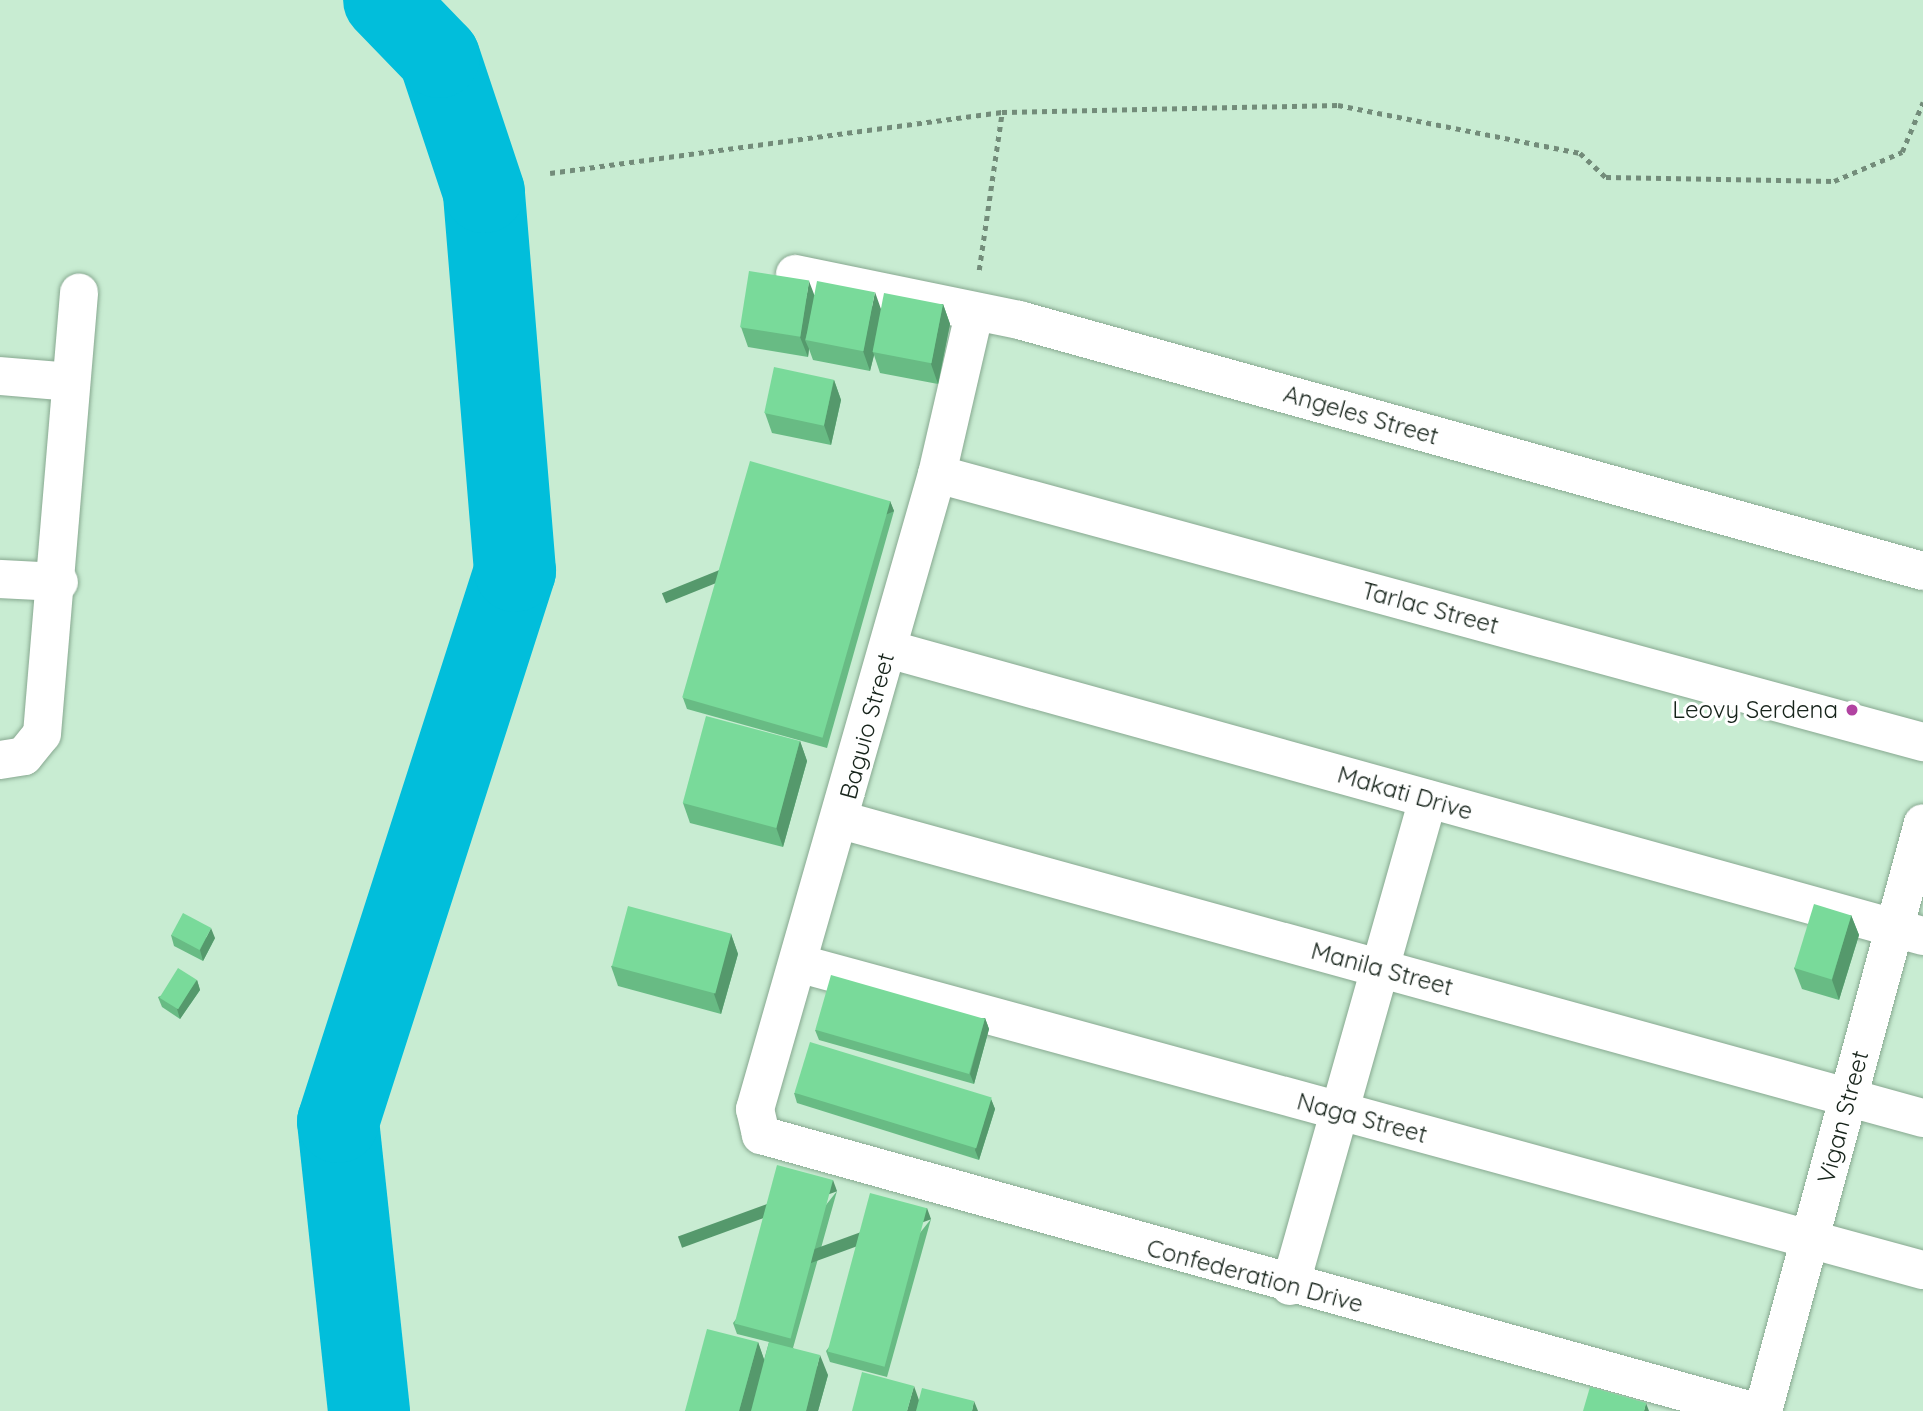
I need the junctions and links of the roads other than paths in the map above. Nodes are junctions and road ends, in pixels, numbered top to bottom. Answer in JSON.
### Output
{"nodes":[{"id":1,"x":795,"y":274,"type":"dead end"},
{"id":2,"x":79,"y":293,"type":"dead end"},
{"id":3,"x":974,"y":314,"type":"junction"},
{"id":4,"x":0,"y":376,"type":"edge"},
{"id":5,"x":71,"y":382,"type":"junction"},
{"id":6,"x":937,"y":474,"type":"junction"},
{"id":7,"x":1923,"y":571,"type":"edge"},
{"id":8,"x":0,"y":579,"type":"edge"},
{"id":9,"x":59,"y":582,"type":"junction"},
{"id":10,"x":888,"y":649,"type":"junction"},
{"id":11,"x":1923,"y":743,"type":"edge"},
{"id":12,"x":0,"y":760,"type":"edge"},
{"id":13,"x":1428,"y":799,"type":"junction"},
{"id":14,"x":841,"y":820,"type":"junction"},
{"id":15,"x":1923,"y":824,"type":"edge"},
{"id":16,"x":1909,"y":932,"type":"edge"},
{"id":17,"x":801,"y":964,"type":"junction"},
{"id":18,"x":1380,"y":969,"type":"junction"},
{"id":19,"x":1849,"y":1097,"type":"junction"},
{"id":20,"x":1340,"y":1112,"type":"junction"},
{"id":21,"x":1923,"y":1118,"type":"edge"},
{"id":22,"x":761,"y":1136,"type":"joint"},
{"id":23,"x":1811,"y":1239,"type":"junction"},
{"id":24,"x":1923,"y":1270,"type":"edge"},
{"id":25,"x":1290,"y":1286,"type":"junction"},
{"id":26,"x":1752,"y":1411,"type":"edge"},
{"id":27,"x":1763,"y":1411,"type":"edge"}],
"edges":[{"from":1,"to":3,"type":"street","name":"Angeles Street"},
{"from":2,"to":5,"type":"street"},
{"from":3,"to":6,"type":"street","name":"Baguio Street"},
{"from":3,"to":7,"type":"street","name":"Angeles Street"},
{"from":4,"to":5,"type":"street"},
{"from":5,"to":9,"type":"street"},
{"from":6,"to":10,"type":"street","name":"Baguio Street"},
{"from":6,"to":11,"type":"street","name":"Tarlac Street"},
{"from":8,"to":9,"type":"street"},
{"from":9,"to":12,"type":"street"},
{"from":10,"to":13,"type":"street","name":"Makati Drive"},
{"from":10,"to":14,"type":"street","name":"Baguio Street"},
{"from":13,"to":16,"type":"street","name":"Makati Drive"},
{"from":13,"to":18,"type":"street"},
{"from":14,"to":17,"type":"street","name":"Baguio Street"},
{"from":14,"to":18,"type":"street","name":"Manila Street"},
{"from":15,"to":16,"type":"street","name":"Vigan Street"},
{"from":16,"to":19,"type":"street","name":"Vigan Street"},
{"from":17,"to":20,"type":"street","name":"Naga Street"},
{"from":17,"to":22,"type":"street","name":"Baguio Street"},
{"from":18,"to":19,"type":"street","name":"Manila Street"},
{"from":18,"to":20,"type":"street"},
{"from":19,"to":21,"type":"street","name":"Manila Street"},
{"from":19,"to":23,"type":"street","name":"Vigan Street"},
{"from":20,"to":23,"type":"street","name":"Naga Street"},
{"from":20,"to":25,"type":"street"},
{"from":22,"to":25,"type":"street","name":"Confederation Drive"},
{"from":23,"to":24,"type":"street","name":"Naga Street"},
{"from":23,"to":27,"type":"street","name":"Vigan Street"},
{"from":25,"to":26,"type":"street","name":"Confederation Drive"}]}
